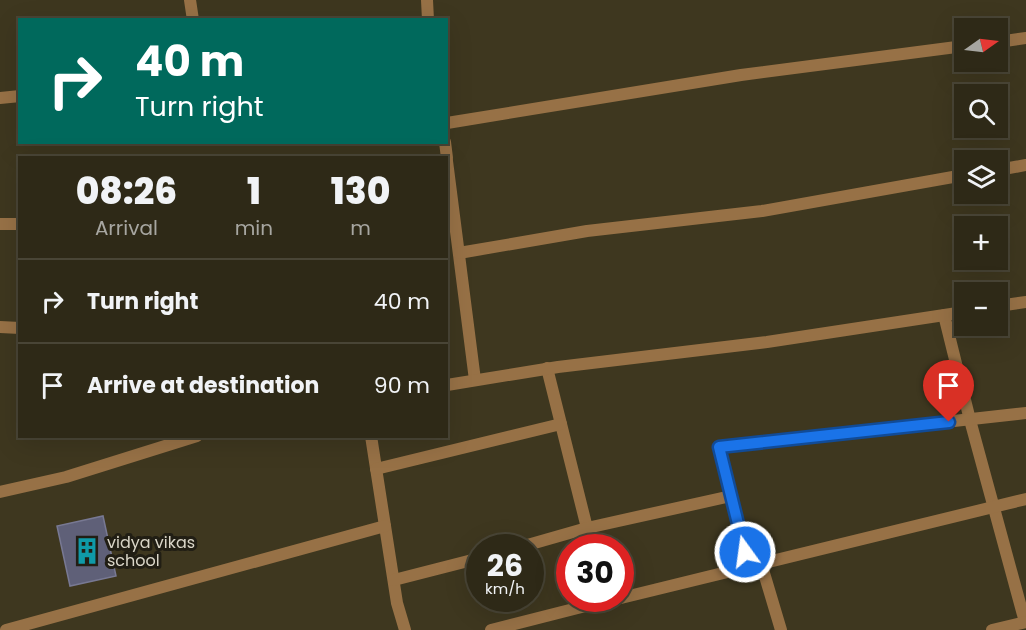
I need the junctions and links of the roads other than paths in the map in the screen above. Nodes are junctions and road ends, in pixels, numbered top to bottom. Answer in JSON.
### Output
{"nodes":[{"id":1,"x":190,"y":0,"type":"edge"},
{"id":2,"x":427,"y":0,"type":"edge"},
{"id":3,"x":193,"y":18,"type":"edge"},
{"id":4,"x":428,"y":18,"type":"edge"},
{"id":5,"x":1026,"y":38,"type":"edge"},
{"id":6,"x":1008,"y":41,"type":"edge"},
{"id":7,"x":954,"y":47,"type":"edge"},
{"id":8,"x":18,"y":96,"type":"edge"},
{"id":9,"x":0,"y":98,"type":"edge"},
{"id":10,"x":448,"y":123,"type":"edge"},
{"id":11,"x":1026,"y":165,"type":"edge"},
{"id":12,"x":1008,"y":168,"type":"edge"},
{"id":13,"x":448,"y":176,"type":"edge"},
{"id":14,"x":954,"y":177,"type":"edge"},
{"id":15,"x":0,"y":224,"type":"edge"},
{"id":16,"x":18,"y":224,"type":"edge"},
{"id":17,"x":451,"y":225,"type":"edge"},
{"id":18,"x":459,"y":253,"type":"junction"},
{"id":19,"x":1026,"y":302,"type":"edge"},
{"id":20,"x":1008,"y":305,"type":"edge"},
{"id":21,"x":954,"y":314,"type":"edge"},
{"id":22,"x":944,"y":315,"type":"junction"},
{"id":23,"x":0,"y":327,"type":"edge"},
{"id":24,"x":18,"y":328,"type":"edge"},
{"id":25,"x":547,"y":368,"type":"junction"},
{"id":26,"x":475,"y":380,"type":"junction"},
{"id":27,"x":448,"y":385,"type":"edge"},
{"id":28,"x":1026,"y":413,"type":"edge"},
{"id":29,"x":970,"y":420,"type":"junction"},
{"id":30,"x":561,"y":424,"type":"junction"},
{"id":31,"x":191,"y":438,"type":"edge"},
{"id":32,"x":371,"y":438,"type":"edge"},
{"id":33,"x":376,"y":469,"type":"junction"},
{"id":34,"x":0,"y":492,"type":"edge"},
{"id":35,"x":731,"y":496,"type":"junction"},
{"id":36,"x":1026,"y":499,"type":"edge"},
{"id":37,"x":994,"y":507,"type":"junction"},
{"id":38,"x":385,"y":526,"type":"junction"},
{"id":39,"x":587,"y":528,"type":"junction"},
{"id":40,"x":544,"y":540,"type":"edge"},
{"id":41,"x":466,"y":562,"type":"edge"},
{"id":42,"x":760,"y":563,"type":"junction"},
{"id":43,"x":394,"y":580,"type":"junction"},
{"id":44,"x":634,"y":594,"type":"edge"},
{"id":45,"x":563,"y":612,"type":"edge"},
{"id":46,"x":1026,"y":622,"type":"edge"},
{"id":47,"x":6,"y":630,"type":"edge"},
{"id":48,"x":405,"y":630,"type":"edge"},
{"id":49,"x":490,"y":630,"type":"edge"},
{"id":50,"x":781,"y":630,"type":"edge"},
{"id":51,"x":992,"y":630,"type":"edge"}],
"edges":[{"from":1,"to":3,"type":"street"},
{"from":2,"to":4,"type":"street"},
{"from":5,"to":6,"type":"street"},
{"from":7,"to":10,"type":"street"},
{"from":8,"to":9,"type":"street"},
{"from":11,"to":12,"type":"street"},
{"from":13,"to":17,"type":"street"},
{"from":14,"to":18,"type":"street"},
{"from":15,"to":16,"type":"street"},
{"from":17,"to":18,"type":"street"},
{"from":18,"to":26,"type":"street"},
{"from":19,"to":20,"type":"street"},
{"from":21,"to":22,"type":"street"},
{"from":22,"to":25,"type":"street"},
{"from":22,"to":29,"type":"street"},
{"from":23,"to":24,"type":"street"},
{"from":25,"to":26,"type":"street"},
{"from":25,"to":30,"type":"street"},
{"from":26,"to":27,"type":"street"},
{"from":28,"to":29,"type":"street"},
{"from":29,"to":35,"type":"street"},
{"from":29,"to":37,"type":"street"},
{"from":30,"to":33,"type":"street"},
{"from":30,"to":39,"type":"street"},
{"from":31,"to":34,"type":"street"},
{"from":32,"to":33,"type":"street"},
{"from":33,"to":38,"type":"street"},
{"from":35,"to":39,"type":"street"},
{"from":35,"to":42,"type":"street"},
{"from":36,"to":37,"type":"street"},
{"from":37,"to":42,"type":"street"},
{"from":37,"to":46,"type":"street"},
{"from":38,"to":43,"type":"street"},
{"from":38,"to":47,"type":"street"},
{"from":39,"to":40,"type":"street"},
{"from":41,"to":43,"type":"street"},
{"from":42,"to":44,"type":"street"},
{"from":42,"to":50,"type":"street"},
{"from":43,"to":48,"type":"street"},
{"from":45,"to":49,"type":"street"},
{"from":46,"to":51,"type":"street"}]}
